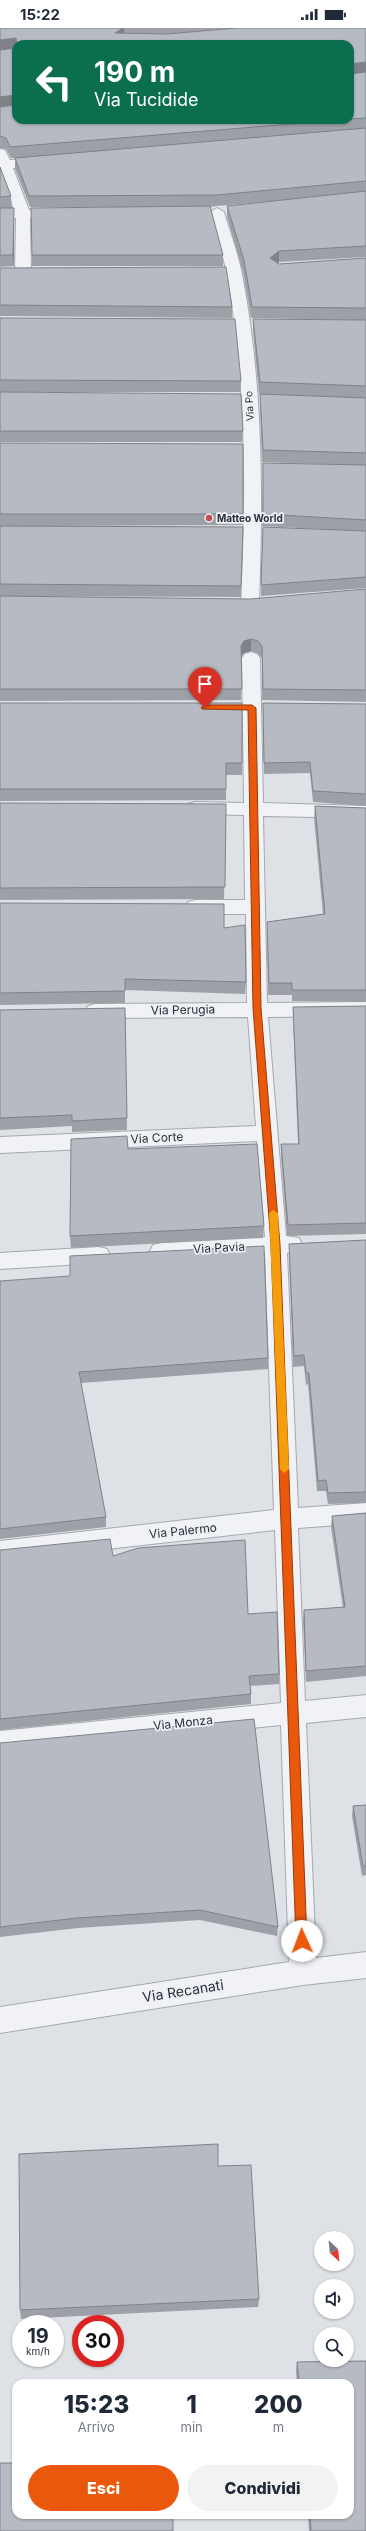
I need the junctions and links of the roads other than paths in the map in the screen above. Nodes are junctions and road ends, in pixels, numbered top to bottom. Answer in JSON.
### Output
{"nodes":[{"id":1,"x":60,"y":160,"type":"edge"},
{"id":2,"x":2,"y":161,"type":"edge"},
{"id":3,"x":217,"y":211,"type":"edge"},
{"id":4,"x":0,"y":214,"type":"edge"},
{"id":5,"x":23,"y":214,"type":"junction"},
{"id":6,"x":77,"y":214,"type":"edge"},
{"id":7,"x":8,"y":273,"type":"edge"},
{"id":8,"x":23,"y":273,"type":"junction"},
{"id":9,"x":39,"y":273,"type":"edge"},
{"id":10,"x":250,"y":603,"type":"edge"},
{"id":11,"x":251,"y":658,"type":"dead end"},
{"id":12,"x":174,"y":808,"type":"edge"},
{"id":13,"x":253,"y":808,"type":"junction"},
{"id":14,"x":366,"y":812,"type":"edge"},
{"id":15,"x":255,"y":907,"type":"junction"},
{"id":16,"x":175,"y":908,"type":"edge"},
{"id":17,"x":257,"y":1008,"type":"junction"},
{"id":18,"x":366,"y":1009,"type":"edge"},
{"id":19,"x":78,"y":1011,"type":"edge"},
{"id":20,"x":267,"y":1133,"type":"junction"},
{"id":21,"x":0,"y":1145,"type":"edge"},
{"id":22,"x":314,"y":1244,"type":"edge"},
{"id":23,"x":276,"y":1245,"type":"junction"},
{"id":24,"x":142,"y":1253,"type":"edge"},
{"id":25,"x":118,"y":1254,"type":"edge"},
{"id":26,"x":0,"y":1261,"type":"edge"},
{"id":27,"x":366,"y":1513,"type":"edge"},
{"id":28,"x":286,"y":1519,"type":"junction"},
{"id":29,"x":0,"y":1551,"type":"edge"},
{"id":30,"x":366,"y":1706,"type":"edge"},
{"id":31,"x":293,"y":1712,"type":"junction"},
{"id":32,"x":0,"y":1742,"type":"edge"},
{"id":33,"x":366,"y":1966,"type":"edge"},
{"id":34,"x":303,"y":1972,"type":"junction"},
{"id":35,"x":0,"y":2020,"type":"edge"}],
"edges":[{"from":1,"to":2,"type":"street"},
{"from":2,"to":5,"type":"street"},
{"from":3,"to":10,"type":"street","name":"Via Po"},
{"from":4,"to":5,"type":"street"},
{"from":5,"to":6,"type":"street"},
{"from":5,"to":8,"type":"street"},
{"from":7,"to":8,"type":"street"},
{"from":8,"to":9,"type":"street"},
{"from":11,"to":13,"type":"street"},
{"from":12,"to":13,"type":"street"},
{"from":13,"to":14,"type":"street"},
{"from":13,"to":15,"type":"street"},
{"from":15,"to":16,"type":"street"},
{"from":15,"to":17,"type":"street"},
{"from":17,"to":18,"type":"street","name":"Via Perugia"},
{"from":17,"to":19,"type":"street","name":"Via Perugia"},
{"from":17,"to":20,"type":"street"},
{"from":20,"to":21,"type":"street","name":"Via Corte"},
{"from":20,"to":23,"type":"street"},
{"from":22,"to":23,"type":"street","name":"Via Pavia"},
{"from":23,"to":24,"type":"street","name":"Via Pavia"},
{"from":23,"to":28,"type":"street"},
{"from":25,"to":26,"type":"street"},
{"from":27,"to":28,"type":"street","name":"Via Palermo"},
{"from":28,"to":29,"type":"street","name":"Via Palermo"},
{"from":28,"to":31,"type":"street"},
{"from":30,"to":31,"type":"street","name":"Via Monza"},
{"from":31,"to":32,"type":"street","name":"Via Monza"},
{"from":31,"to":34,"type":"street"},
{"from":33,"to":34,"type":"street","name":"Via Recanati"},
{"from":34,"to":35,"type":"street","name":"Via Recanati"}]}
